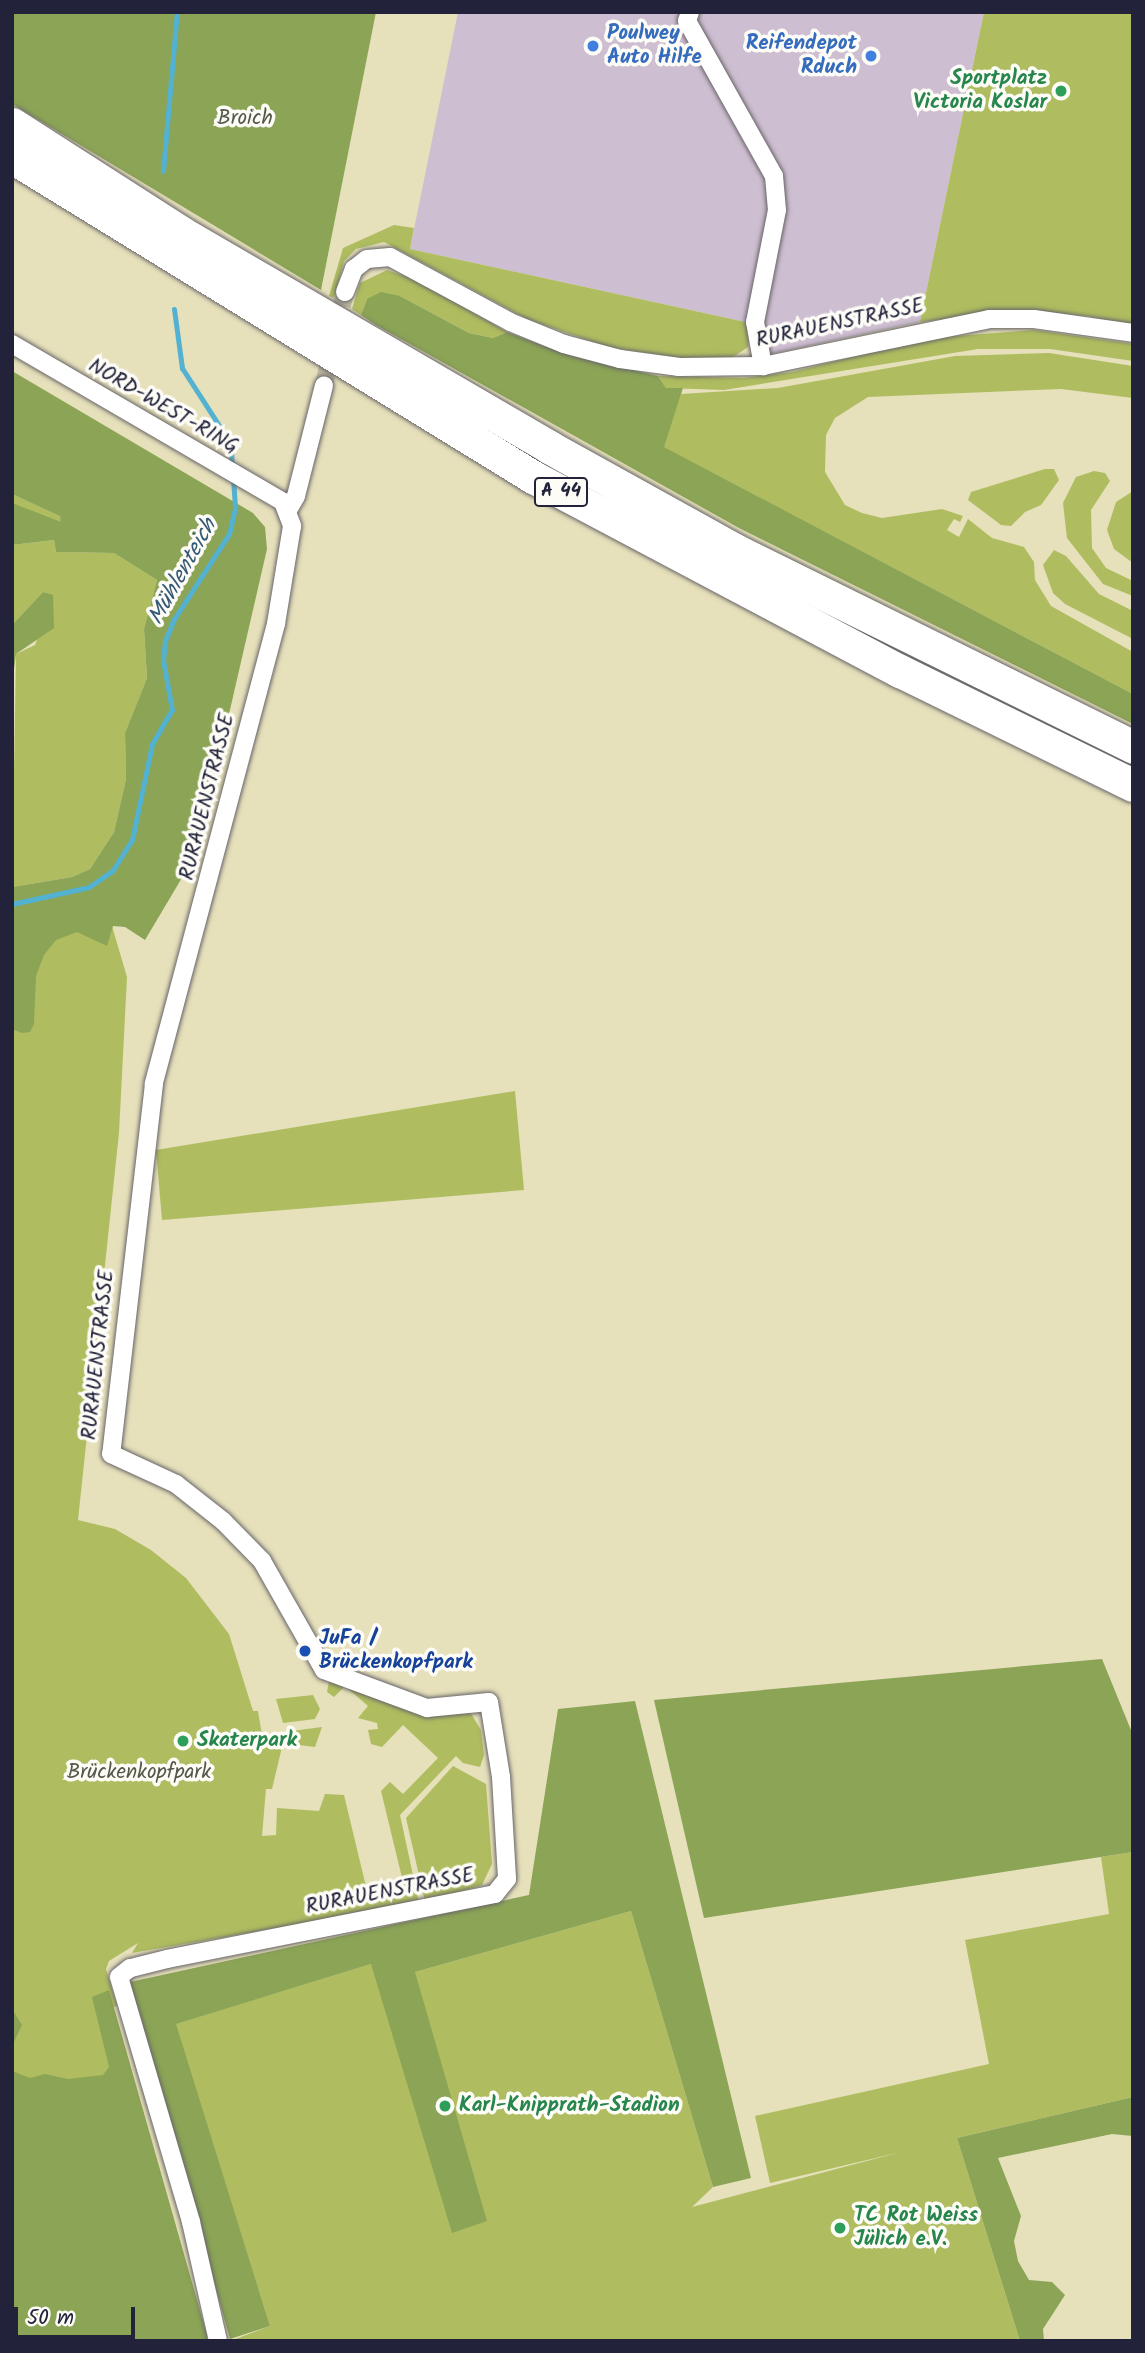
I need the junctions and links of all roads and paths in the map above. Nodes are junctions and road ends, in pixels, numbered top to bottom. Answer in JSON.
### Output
{"nodes":[{"id":1,"x":690,"y":12,"type":"edge"},
{"id":2,"x":12,"y":124,"type":"edge"},
{"id":3,"x":12,"y":157,"type":"edge"},
{"id":4,"x":345,"y":292,"type":"tunnel mouth"},
{"id":5,"x":1133,"y":333,"type":"edge"},
{"id":6,"x":12,"y":344,"type":"edge"},
{"id":7,"x":763,"y":366,"type":"junction"},
{"id":8,"x":324,"y":385,"type":"tunnel mouth"},
{"id":9,"x":288,"y":510,"type":"junction"},
{"id":10,"x":1133,"y":747,"type":"edge"},
{"id":11,"x":1133,"y":785,"type":"edge"},
{"id":12,"x":218,"y":2341,"type":"edge"}],
"edges":[{"from":1,"to":7,"type":"street"},
{"from":2,"to":10,"type":"highway","number":"A 44"},
{"from":3,"to":11,"type":"highway","number":"A 44"},
{"from":4,"to":7,"type":"street","name":"RURAUENSTRASSE"},
{"from":5,"to":7,"type":"street","name":"RURAUENSTRASSE"},
{"from":6,"to":9,"type":"street","name":"NORD-WEST-RING"},
{"from":8,"to":9,"type":"street","name":"RURAUENSTRASSE"},
{"from":9,"to":12,"type":"street","name":"RURAUENSTRASSE"}]}
